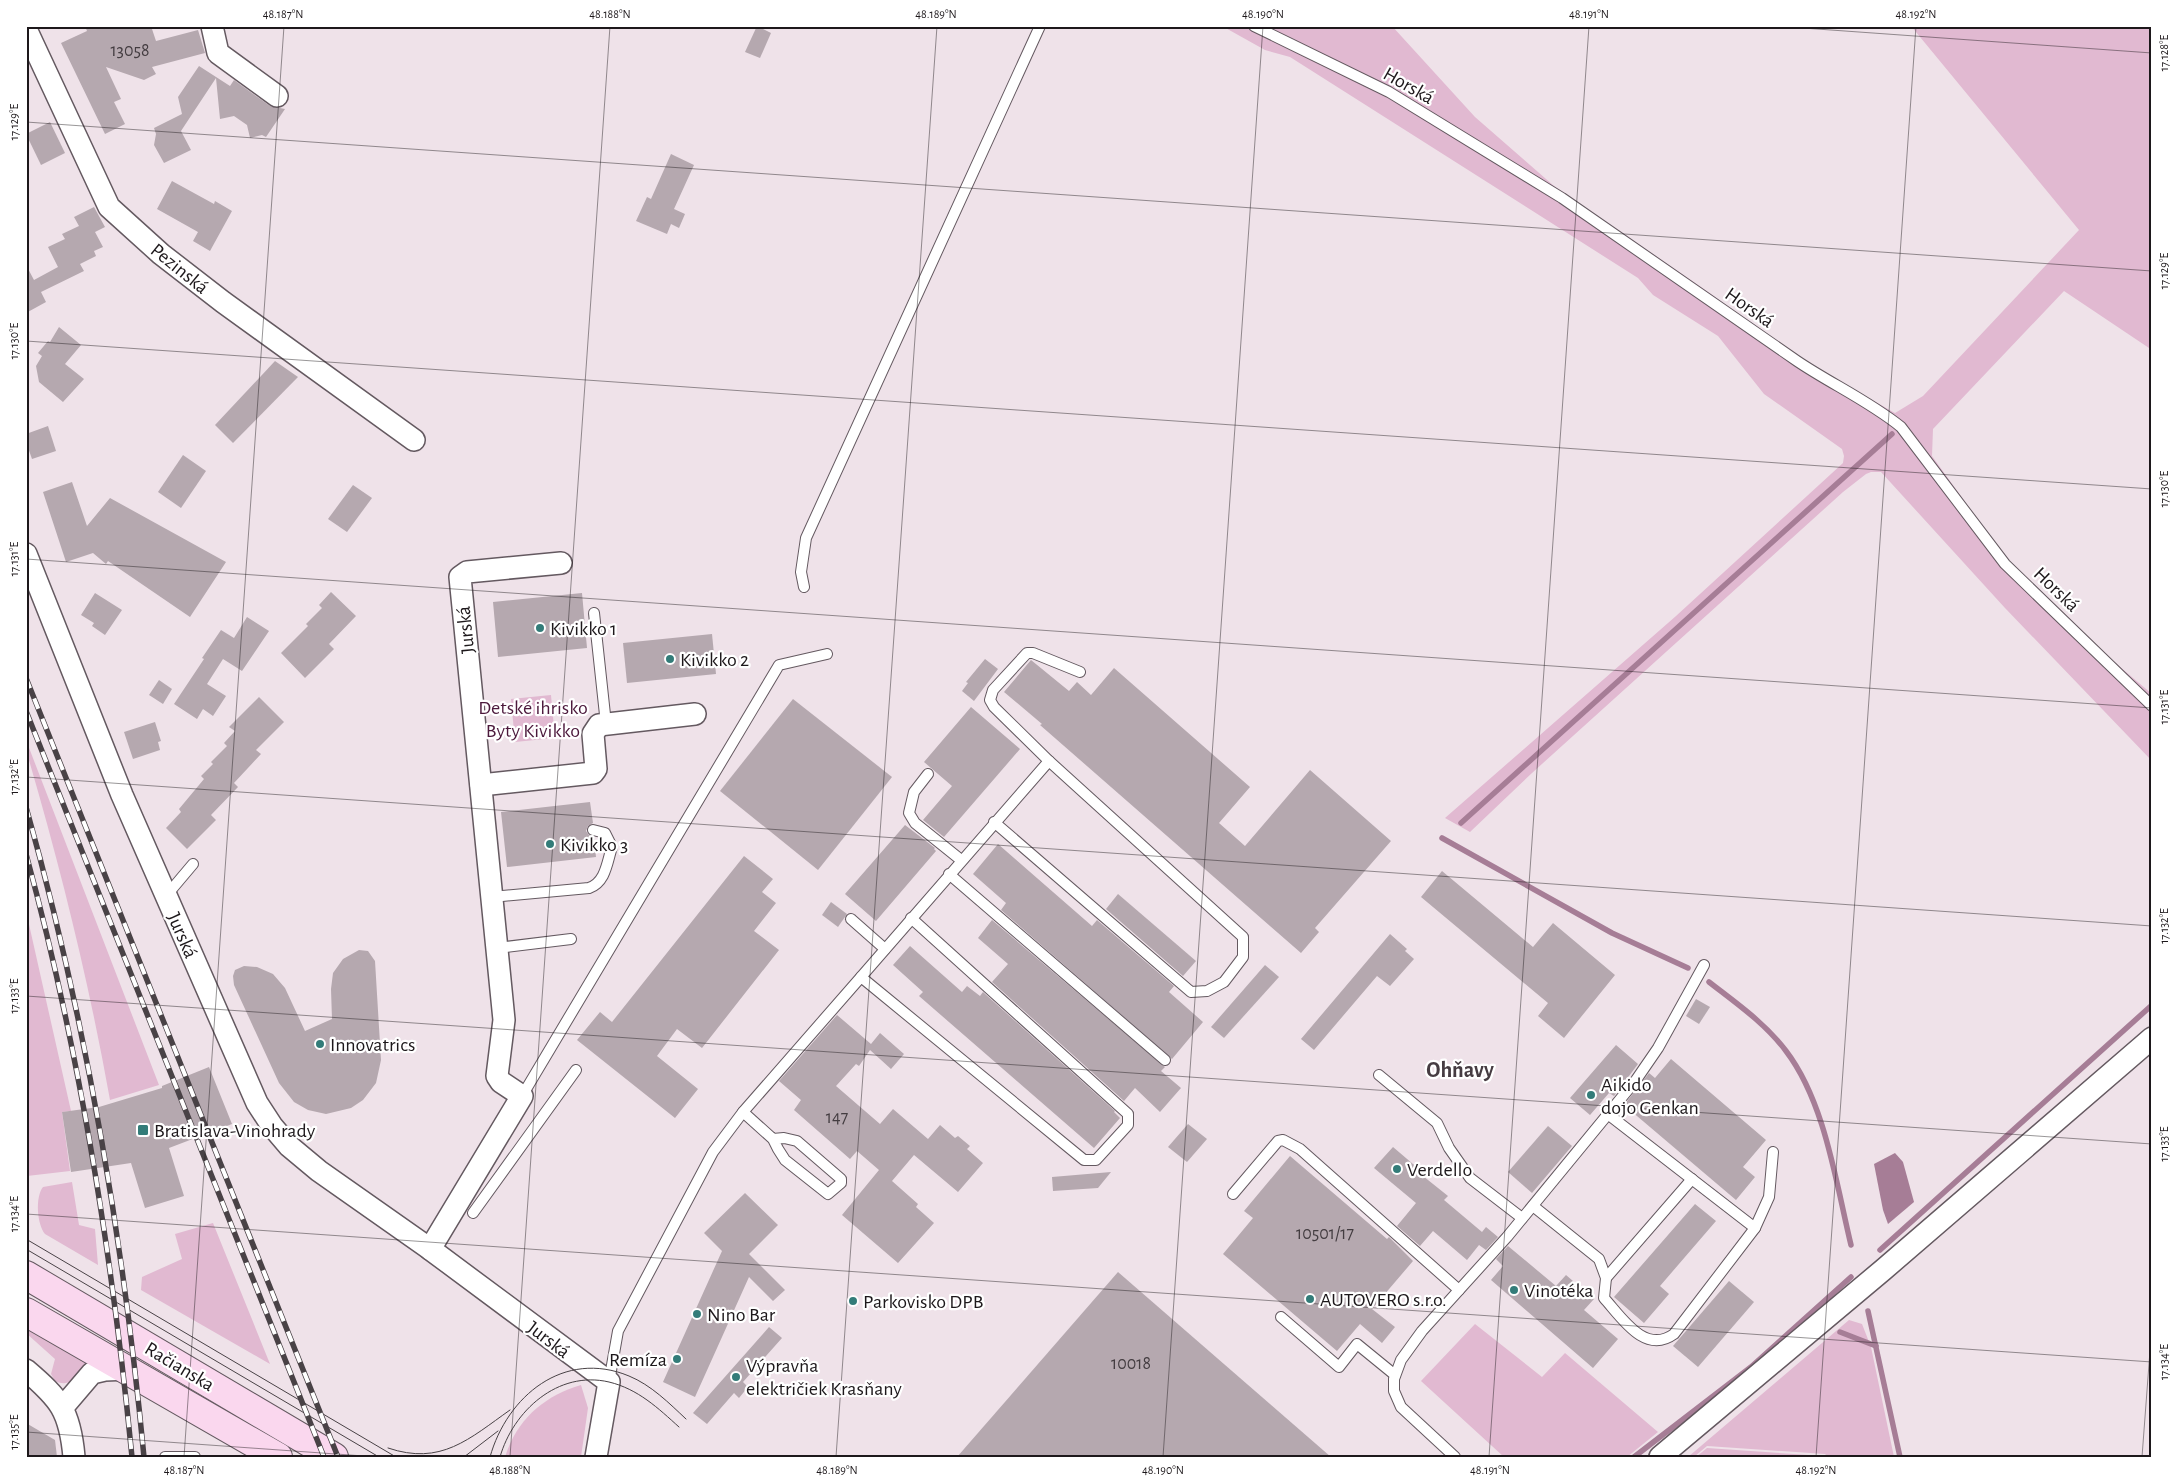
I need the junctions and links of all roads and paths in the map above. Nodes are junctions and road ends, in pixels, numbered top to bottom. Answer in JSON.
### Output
{"nodes":[{"id":1,"x":212,"y":26,"type":"edge"},
{"id":2,"x":1040,"y":26,"type":"edge"},
{"id":3,"x":1254,"y":26,"type":"edge"},
{"id":4,"x":26,"y":29,"type":"edge"},
{"id":5,"x":277,"y":96,"type":"dead end"},
{"id":6,"x":414,"y":440,"type":"dead end"},
{"id":7,"x":26,"y":554,"type":"edge"},
{"id":8,"x":561,"y":563,"type":"dead end"},
{"id":9,"x":804,"y":587,"type":"dead end"},
{"id":10,"x":594,"y":613,"type":"dead end"},
{"id":11,"x":827,"y":654,"type":"dead end"},
{"id":12,"x":1080,"y":672,"type":"dead end"},
{"id":13,"x":2152,"y":706,"type":"edge"},
{"id":14,"x":695,"y":714,"type":"dead end"},
{"id":15,"x":606,"y":724,"type":"junction"},
{"id":16,"x":1049,"y":761,"type":"junction"},
{"id":17,"x":928,"y":774,"type":"dead end"},
{"id":18,"x":480,"y":785,"type":"junction"},
{"id":19,"x":994,"y":822,"type":"junction"},
{"id":20,"x":593,"y":830,"type":"dead end"},
{"id":21,"x":961,"y":860,"type":"junction"},
{"id":22,"x":193,"y":864,"type":"dead end"},
{"id":23,"x":949,"y":874,"type":"junction"},
{"id":24,"x":166,"y":896,"type":"junction"},
{"id":25,"x":492,"y":897,"type":"junction"},
{"id":26,"x":911,"y":918,"type":"junction"},
{"id":27,"x":851,"y":919,"type":"dead end"},
{"id":28,"x":571,"y":939,"type":"dead end"},
{"id":29,"x":497,"y":948,"type":"junction"},
{"id":30,"x":885,"y":949,"type":"junction"},
{"id":31,"x":1704,"y":965,"type":"dead end"},
{"id":32,"x":861,"y":977,"type":"junction"},
{"id":33,"x":2152,"y":1038,"type":"edge"},
{"id":34,"x":1165,"y":1060,"type":"dead end"},
{"id":35,"x":576,"y":1070,"type":"dead end"},
{"id":36,"x":1379,"y":1075,"type":"dead end"},
{"id":37,"x":522,"y":1096,"type":"junction"},
{"id":38,"x":743,"y":1112,"type":"junction"},
{"id":39,"x":1609,"y":1114,"type":"junction"},
{"id":40,"x":773,"y":1139,"type":"junction"},
{"id":41,"x":1773,"y":1152,"type":"dead end"},
{"id":42,"x":1692,"y":1179,"type":"junction"},
{"id":43,"x":1233,"y":1194,"type":"dead end"},
{"id":44,"x":1533,"y":1206,"type":"junction"},
{"id":45,"x":473,"y":1213,"type":"dead end"},
{"id":46,"x":1522,"y":1218,"type":"junction"},
{"id":47,"x":1755,"y":1228,"type":"junction"},
{"id":48,"x":430,"y":1249,"type":"junction"},
{"id":49,"x":26,"y":1275,"type":"edge"},
{"id":50,"x":1606,"y":1278,"type":"junction"},
{"id":51,"x":1459,"y":1290,"type":"junction"},
{"id":52,"x":26,"y":1312,"type":"edge"},
{"id":53,"x":1281,"y":1317,"type":"dead end"},
{"id":54,"x":26,"y":1370,"type":"edge"},
{"id":55,"x":129,"y":1370,"type":"junction"},
{"id":56,"x":1395,"y":1375,"type":"junction"},
{"id":57,"x":609,"y":1382,"type":"junction"},
{"id":58,"x":63,"y":1407,"type":"junction"},
{"id":59,"x":74,"y":1457,"type":"edge"},
{"id":60,"x":165,"y":1457,"type":"edge"},
{"id":61,"x":195,"y":1457,"type":"edge"},
{"id":62,"x":278,"y":1457,"type":"edge"},
{"id":63,"x":334,"y":1457,"type":"edge"},
{"id":64,"x":596,"y":1457,"type":"edge"},
{"id":65,"x":1455,"y":1457,"type":"edge"},
{"id":66,"x":1660,"y":1457,"type":"edge"}],
"edges":[{"from":1,"to":5,"type":"street"},
{"from":2,"to":9,"type":"lane"},
{"from":3,"to":13,"type":"lane","name":"Horská"},
{"from":4,"to":6,"type":"street","name":"Pezinská"},
{"from":7,"to":24,"type":"street","name":"Jurská"},
{"from":8,"to":18,"type":"street","name":"Jurská"},
{"from":10,"to":15,"type":"lane"},
{"from":11,"to":37,"type":"lane"},
{"from":12,"to":16,"type":"lane"},
{"from":14,"to":15,"type":"street"},
{"from":15,"to":18,"type":"street"},
{"from":16,"to":19,"type":"lane"},
{"from":16,"to":19,"type":"lane"},
{"from":17,"to":21,"type":"lane"},
{"from":18,"to":25,"type":"street","name":"Jurská"},
{"from":19,"to":21,"type":"lane"},
{"from":20,"to":25,"type":"lane"},
{"from":21,"to":23,"type":"lane"},
{"from":22,"to":24,"type":"lane"},
{"from":23,"to":26,"type":"lane"},
{"from":23,"to":34,"type":"lane"},
{"from":24,"to":48,"type":"street","name":"Jurská"},
{"from":25,"to":29,"type":"street","name":"Jurská"},
{"from":26,"to":30,"type":"lane"},
{"from":26,"to":32,"type":"lane"},
{"from":27,"to":30,"type":"lane"},
{"from":28,"to":29,"type":"lane"},
{"from":29,"to":37,"type":"street","name":"Jurská"},
{"from":30,"to":32,"type":"lane"},
{"from":31,"to":39,"type":"lane"},
{"from":32,"to":38,"type":"lane"},
{"from":33,"to":66,"type":"street"},
{"from":35,"to":45,"type":"lane"},
{"from":36,"to":46,"type":"lane"},
{"from":37,"to":48,"type":"street"},
{"from":38,"to":40,"type":"lane"},
{"from":38,"to":57,"type":"lane"},
{"from":39,"to":42,"type":"lane"},
{"from":39,"to":44,"type":"lane"},
{"from":40,"to":40,"type":"lane"},
{"from":41,"to":47,"type":"lane"},
{"from":42,"to":47,"type":"lane"},
{"from":42,"to":50,"type":"lane"},
{"from":43,"to":51,"type":"lane"},
{"from":44,"to":46,"type":"lane"},
{"from":44,"to":50,"type":"lane"},
{"from":46,"to":51,"type":"lane"},
{"from":47,"to":50,"type":"lane"},
{"from":48,"to":57,"type":"street","name":"Jurská"},
{"from":49,"to":63,"type":"main road","name":"Račianska"},
{"from":51,"to":56,"type":"lane"},
{"from":52,"to":55,"type":"main road","name":"Račianska"},
{"from":53,"to":56,"type":"lane"},
{"from":54,"to":58,"type":"street"},
{"from":55,"to":58,"type":"street"},
{"from":55,"to":62,"type":"main road","name":"Račianska"},
{"from":56,"to":65,"type":"lane"},
{"from":57,"to":64,"type":"street"},
{"from":58,"to":59,"type":"street"},
{"from":60,"to":61,"type":"lane"}]}
